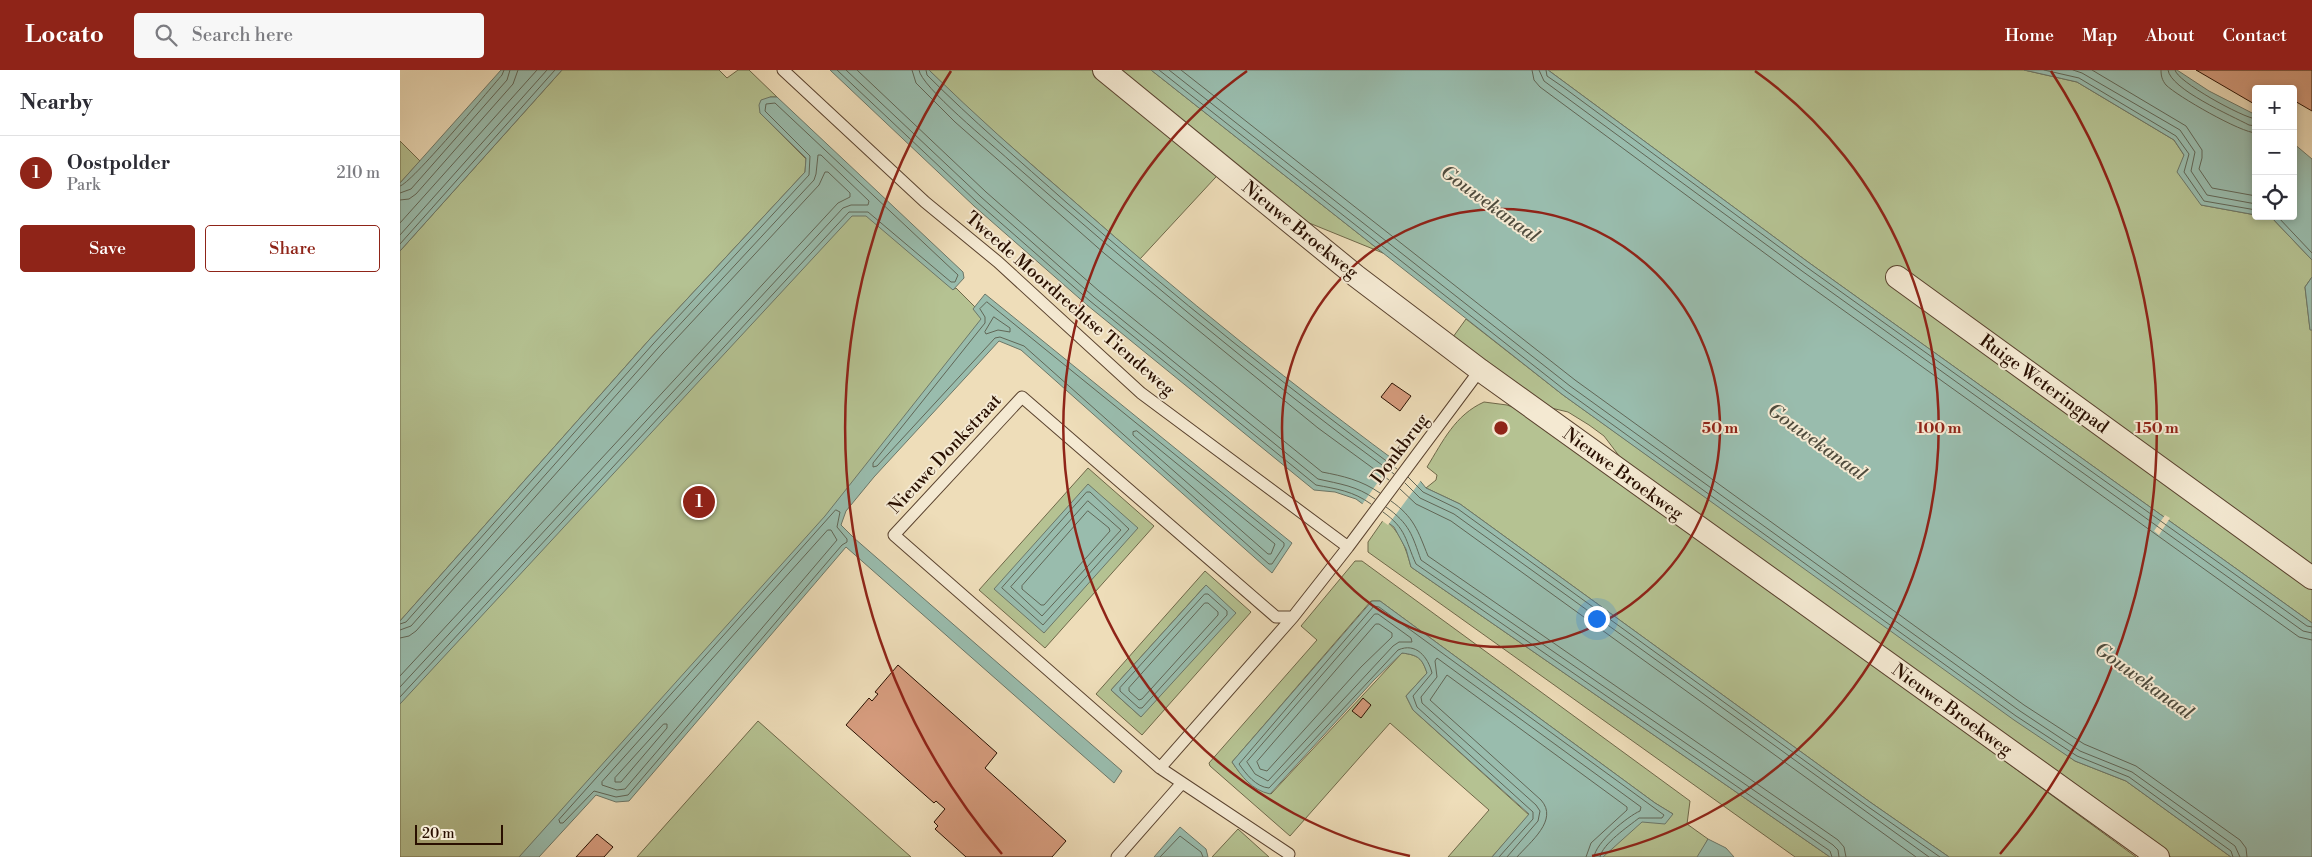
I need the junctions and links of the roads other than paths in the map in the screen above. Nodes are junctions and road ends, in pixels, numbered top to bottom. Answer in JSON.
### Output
{"nodes":[{"id":1,"x":782,"y":70,"type":"edge"},
{"id":2,"x":1104,"y":70,"type":"edge"},
{"id":3,"x":1897,"y":277,"type":"dead end"},
{"id":4,"x":1480,"y":370,"type":"junction"},
{"id":5,"x":1348,"y":547,"type":"junction"},
{"id":6,"x":2312,"y":578,"type":"edge"},
{"id":7,"x":1294,"y":617,"type":"junction"},
{"id":8,"x":1160,"y":768,"type":"junction"},
{"id":9,"x":1182,"y":783,"type":"junction"},
{"id":10,"x":1289,"y":854,"type":"dead end"},
{"id":11,"x":1117,"y":857,"type":"edge"},
{"id":12,"x":2158,"y":857,"type":"edge"}],
"edges":[{"from":1,"to":5,"type":"lane","name":"Tweede Moordrechtse Tiendeweg"},
{"from":2,"to":4,"type":"street","name":"Nieuwe Broekweg"},
{"from":3,"to":6,"type":"street","name":"Ruige Weteringpad"},
{"from":4,"to":5,"type":"lane","name":"Donkbrug"},
{"from":4,"to":12,"type":"street","name":"Nieuwe Broekweg"},
{"from":5,"to":7,"type":"lane"},
{"from":7,"to":8,"type":"lane"},
{"from":7,"to":8,"type":"lane","name":"Nieuwe Donkstraat"},
{"from":8,"to":9,"type":"lane","name":"Nieuwe Donkstraat"},
{"from":9,"to":10,"type":"lane","name":"Nieuwe Donkstraat"},
{"from":9,"to":11,"type":"lane"}]}
